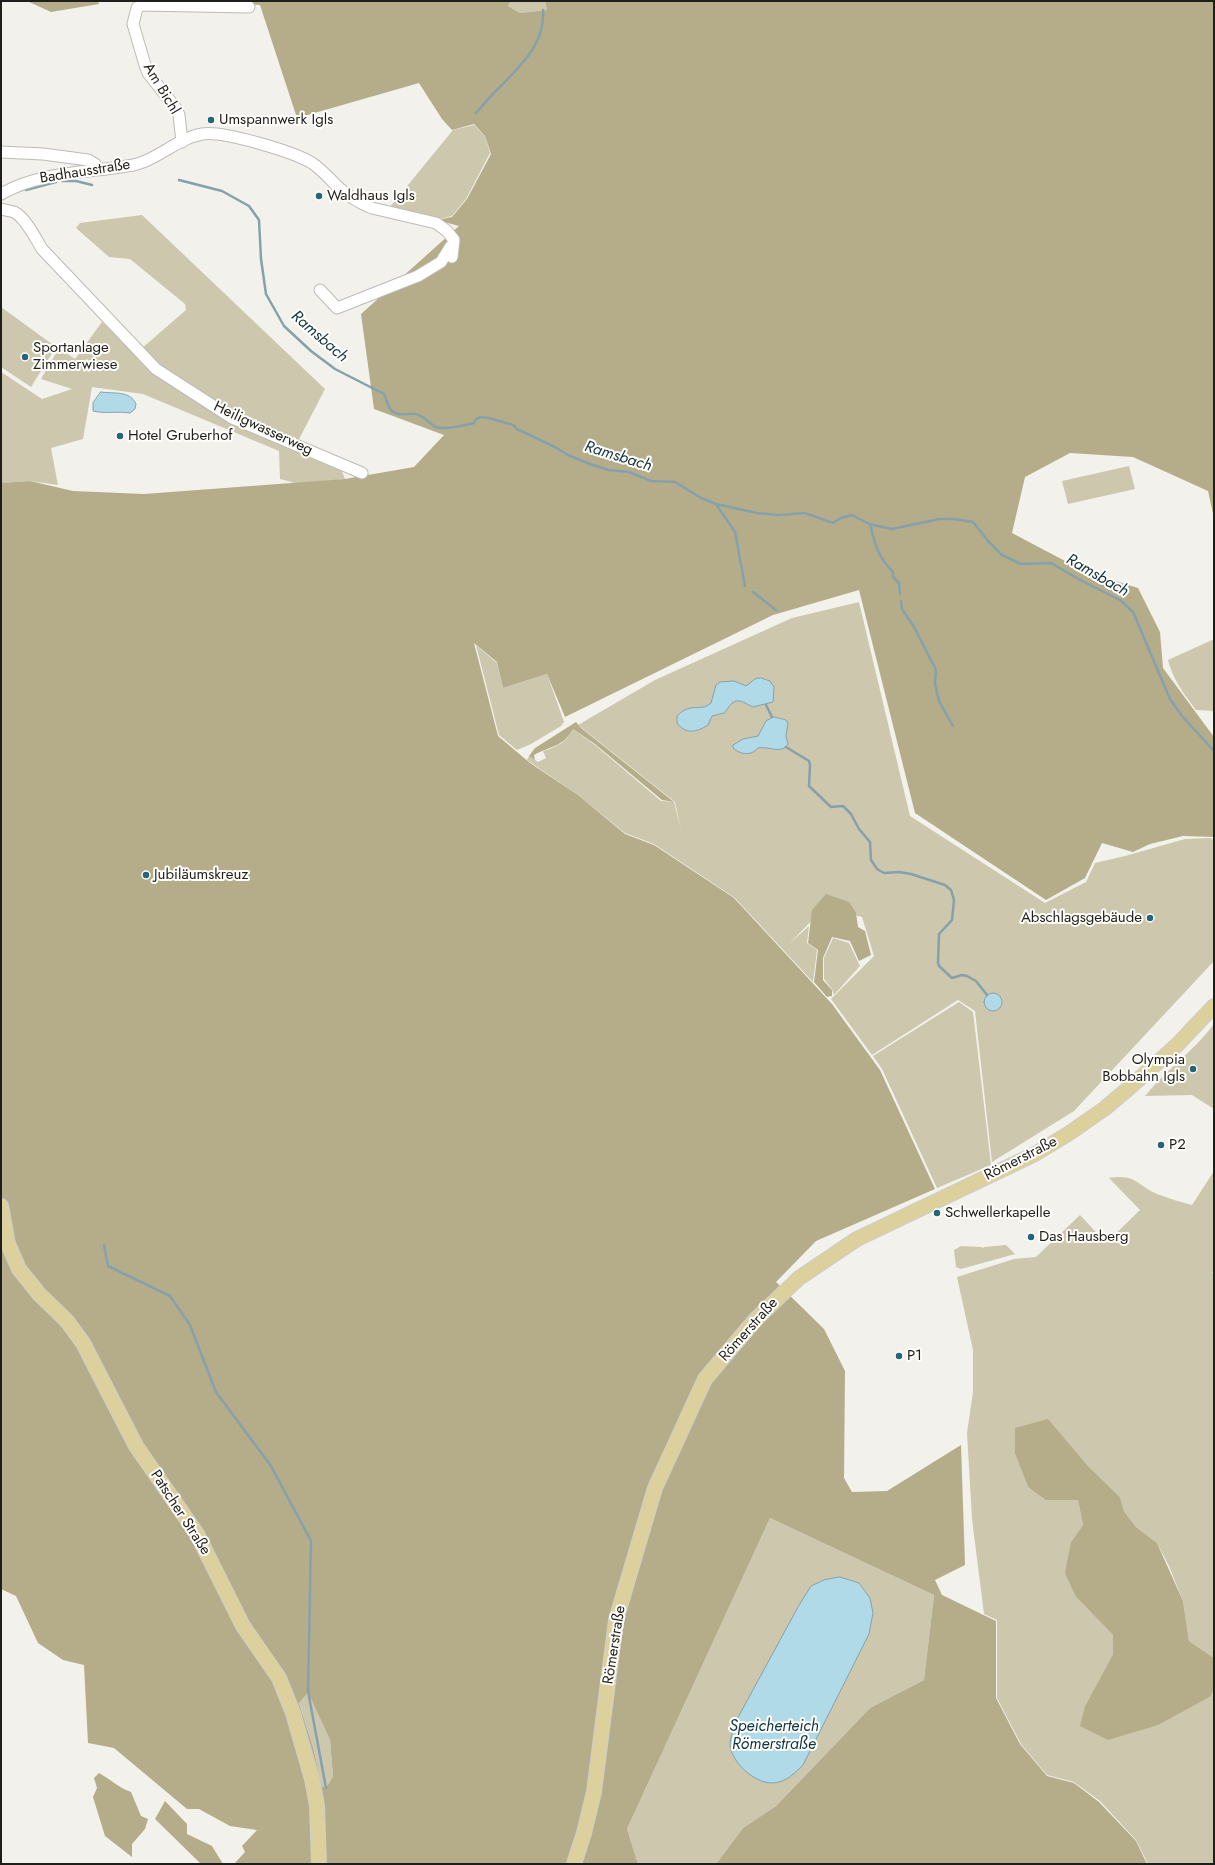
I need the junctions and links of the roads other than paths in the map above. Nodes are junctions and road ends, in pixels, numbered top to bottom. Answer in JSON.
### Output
{"nodes":[{"id":1,"x":249,"y":7,"type":"dead end"},
{"id":2,"x":182,"y":142,"type":"junction"},
{"id":3,"x":1,"y":152,"type":"edge"},
{"id":4,"x":97,"y":170,"type":"junction"},
{"id":5,"x":1,"y":194,"type":"edge"},
{"id":6,"x":1,"y":209,"type":"edge"},
{"id":7,"x":454,"y":240,"type":"junction"},
{"id":8,"x":452,"y":257,"type":"dead end"},
{"id":9,"x":320,"y":290,"type":"dead end"},
{"id":10,"x":362,"y":474,"type":"dead end"},
{"id":11,"x":1214,"y":1006,"type":"edge"},
{"id":12,"x":1,"y":1206,"type":"edge"},
{"id":13,"x":319,"y":1864,"type":"edge"},
{"id":14,"x":574,"y":1864,"type":"edge"}],
"edges":[{"from":1,"to":2,"type":"street","name":"Am Bichl"},
{"from":2,"to":4,"type":"street","name":"Badhausstraße"},
{"from":2,"to":7,"type":"street","name":"Badhausstraße"},
{"from":3,"to":4,"type":"street"},
{"from":4,"to":5,"type":"street","name":"Badhausstraße"},
{"from":6,"to":10,"type":"street","name":"Heiligwasserweg"},
{"from":7,"to":8,"type":"street"},
{"from":7,"to":9,"type":"street"},
{"from":11,"to":14,"type":"main road","name":"Römerstraße"},
{"from":12,"to":13,"type":"main road","name":"Patscher Straße"}]}
